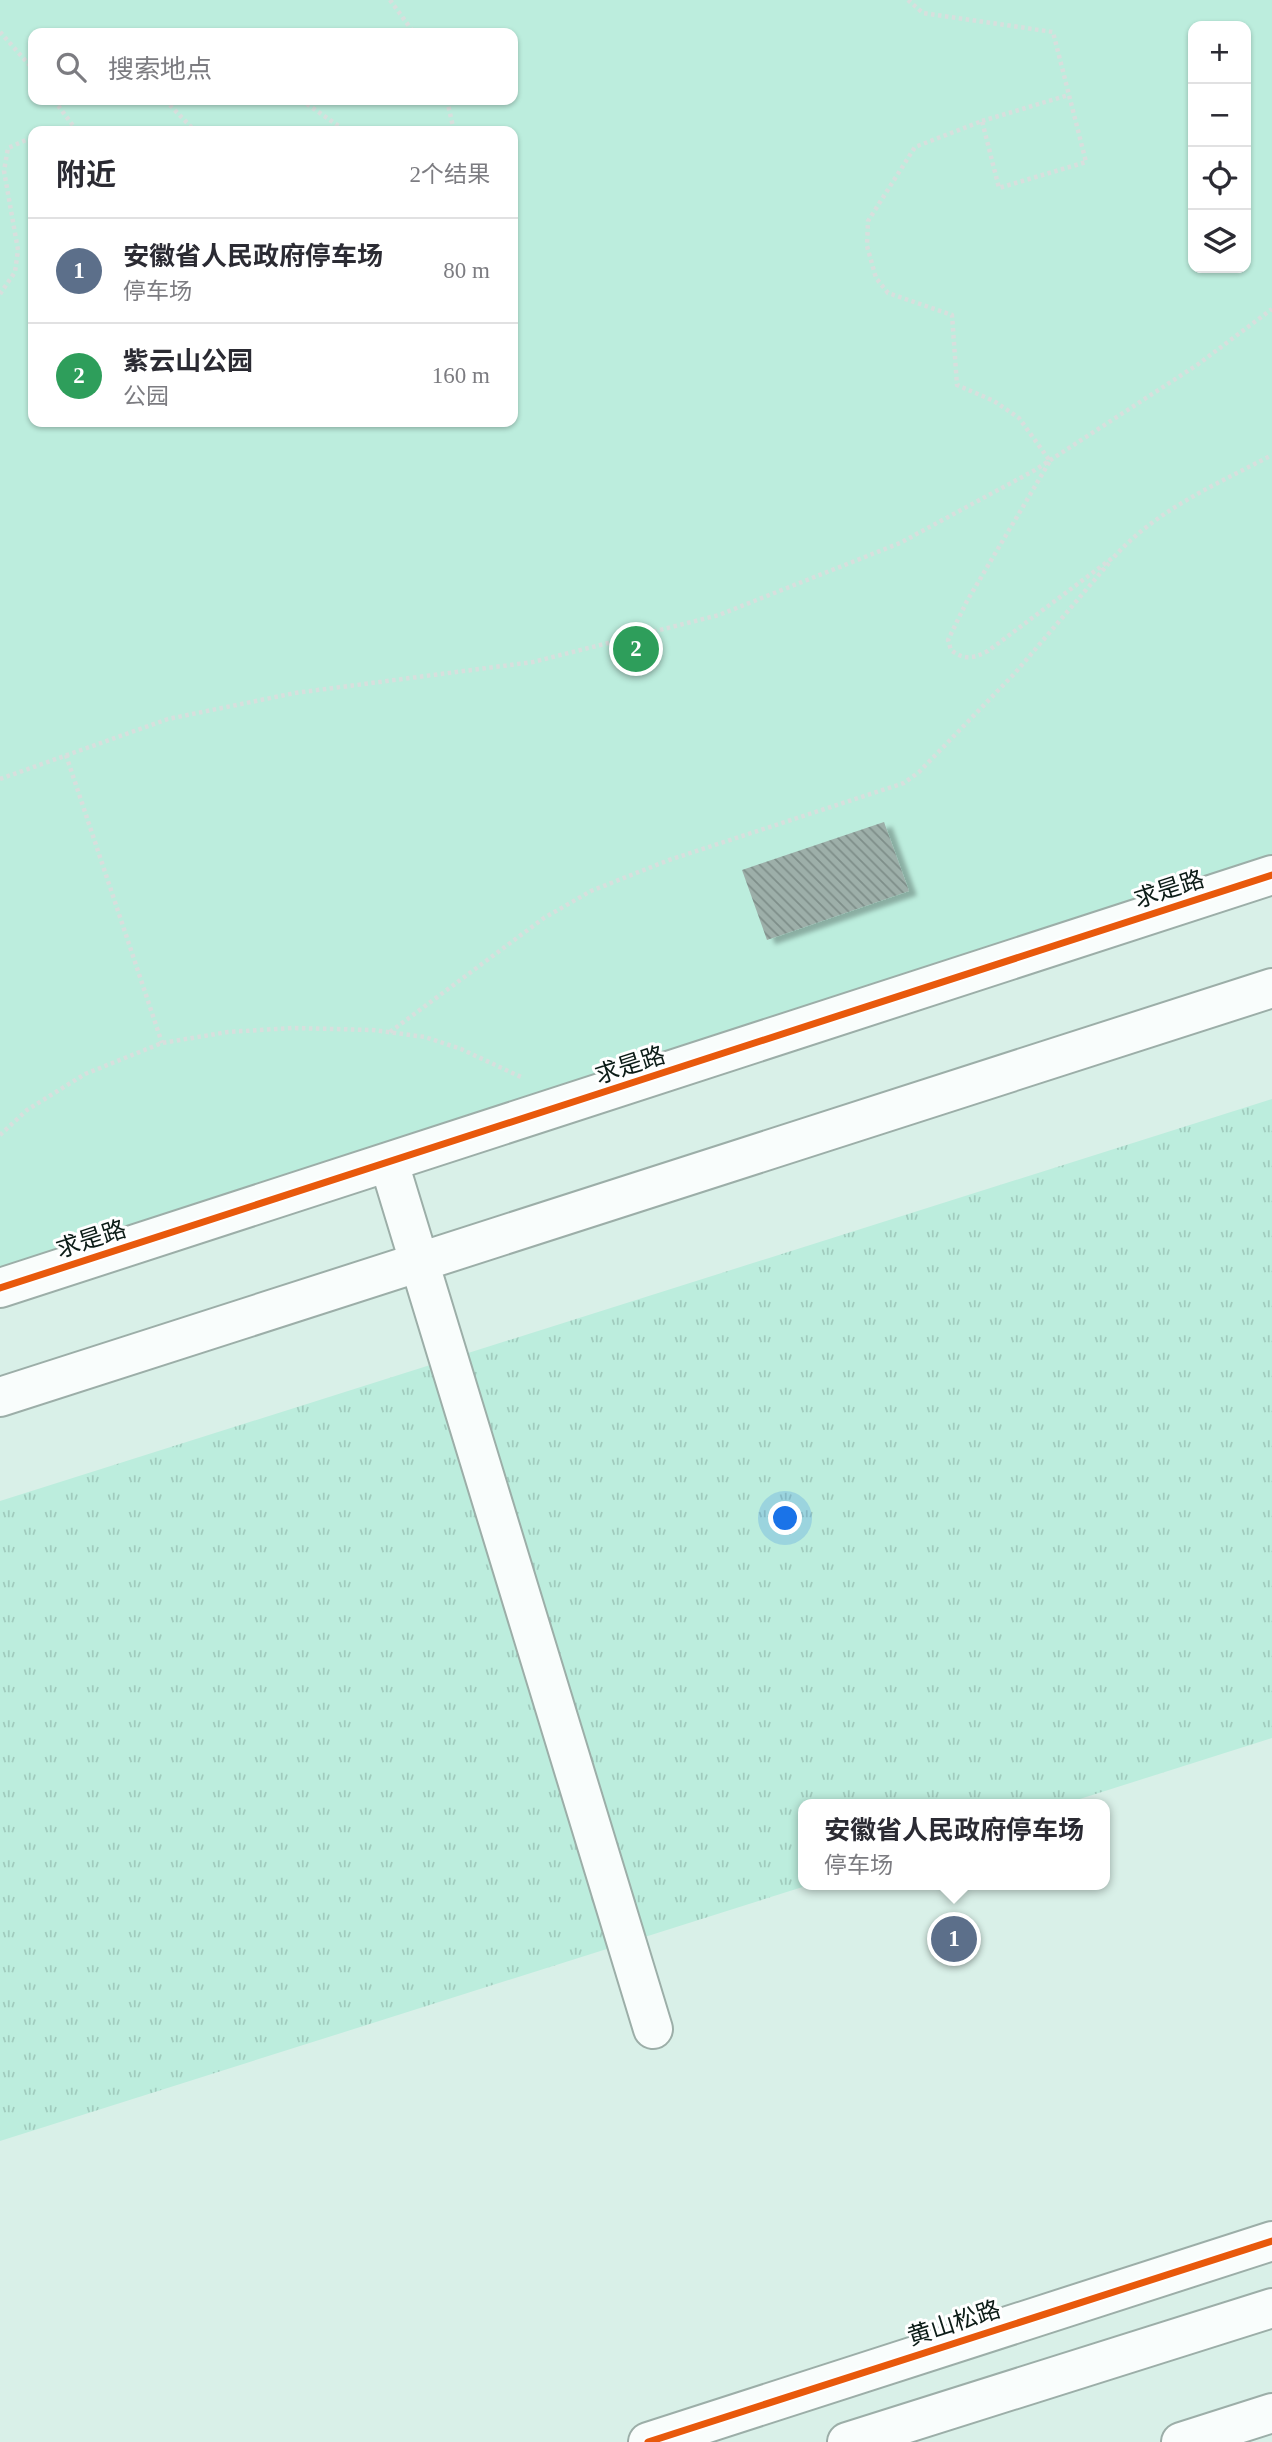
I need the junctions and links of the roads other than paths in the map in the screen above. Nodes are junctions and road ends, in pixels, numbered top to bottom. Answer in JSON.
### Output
{"nodes":[{"id":1,"x":1272,"y":875,"type":"edge"},
{"id":2,"x":1272,"y":988,"type":"edge"},
{"id":3,"x":389,"y":1163,"type":"junction"},
{"id":4,"x":419,"y":1262,"type":"junction"},
{"id":5,"x":0,"y":1288,"type":"edge"},
{"id":6,"x":0,"y":1397,"type":"edge"},
{"id":7,"x":653,"y":2029,"type":"dead end"},
{"id":8,"x":1272,"y":2241,"type":"edge"},
{"id":9,"x":1272,"y":2308,"type":"edge"},
{"id":10,"x":1272,"y":2413,"type":"edge"},
{"id":11,"x":672,"y":2438,"type":"edge"},
{"id":12,"x":847,"y":2442,"type":"edge"},
{"id":13,"x":1181,"y":2442,"type":"edge"}],
"edges":[{"from":1,"to":3,"type":"street","name":"求是路"},
{"from":2,"to":4,"type":"street"},
{"from":3,"to":4,"type":"street"},
{"from":3,"to":5,"type":"street","name":"求是路"},
{"from":4,"to":6,"type":"street"},
{"from":4,"to":7,"type":"street"},
{"from":8,"to":11,"type":"street","name":"黄山松路"},
{"from":9,"to":12,"type":"street"},
{"from":10,"to":13,"type":"street"}]}
